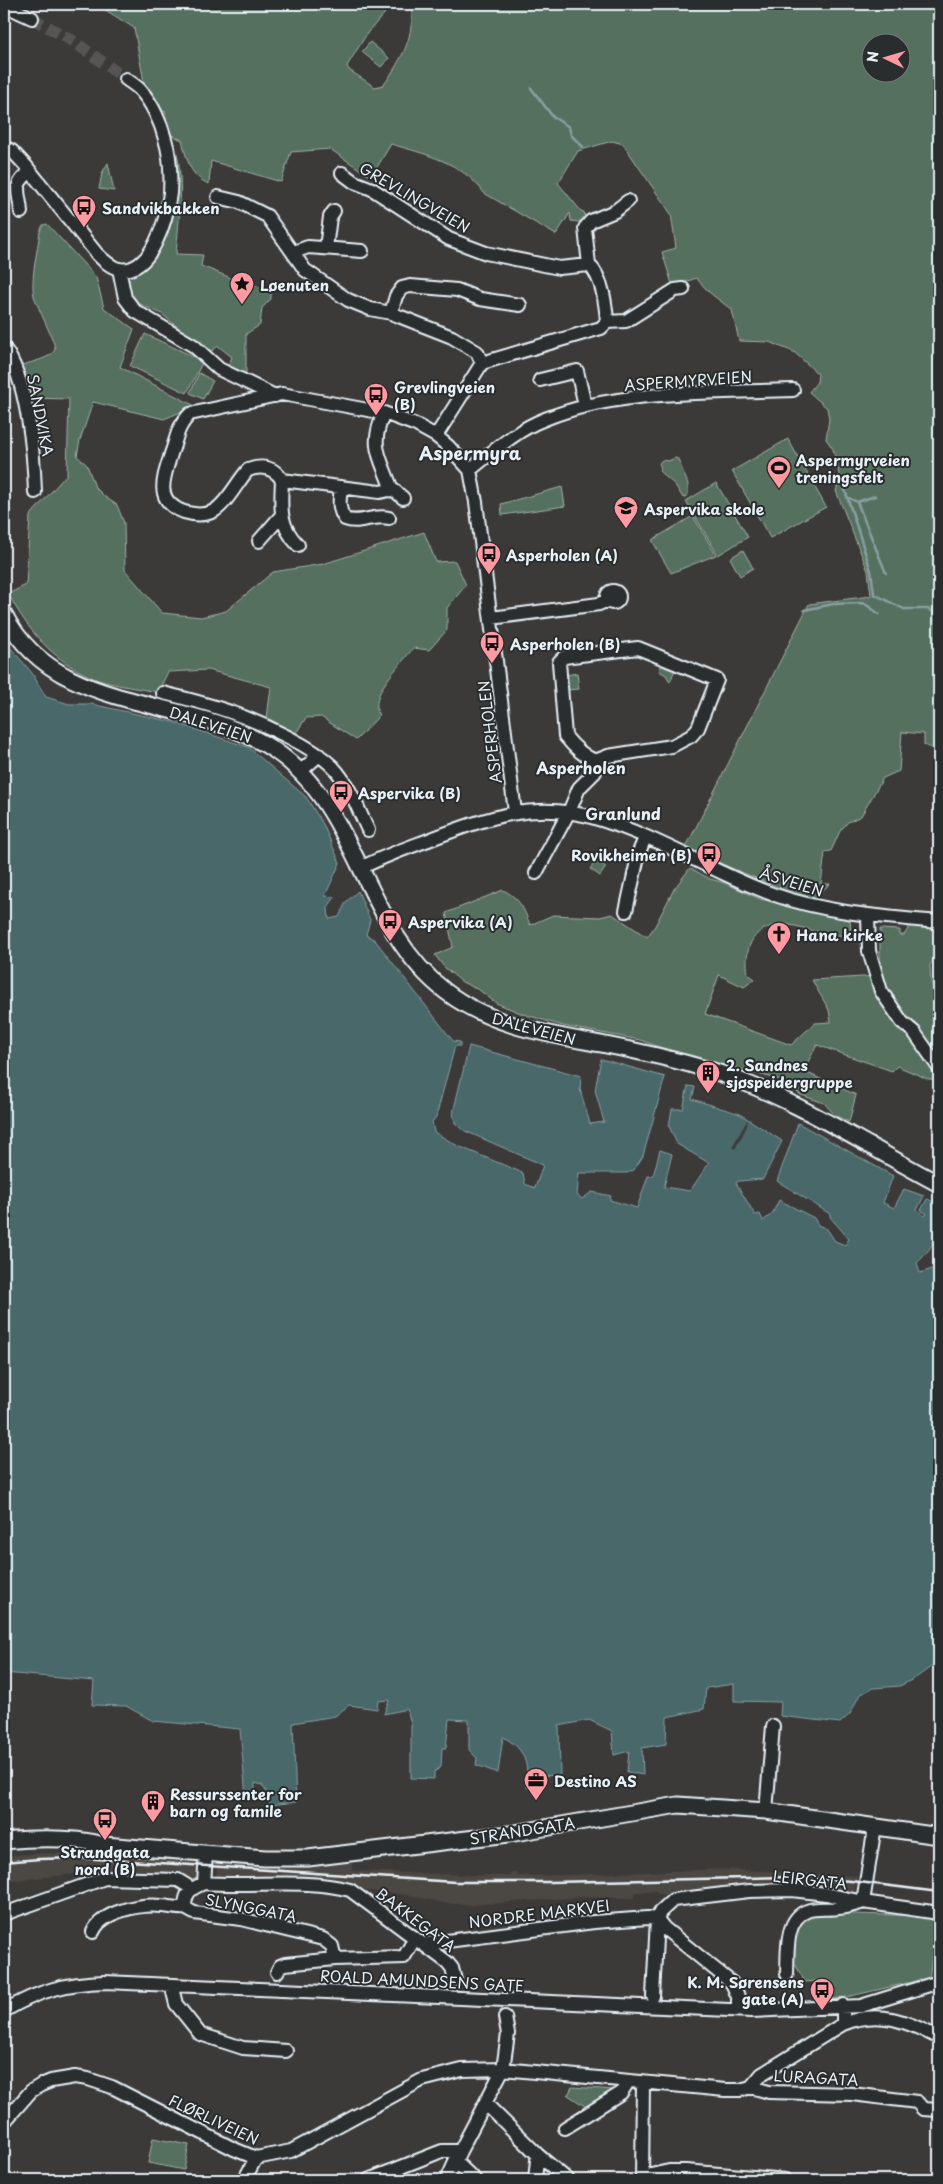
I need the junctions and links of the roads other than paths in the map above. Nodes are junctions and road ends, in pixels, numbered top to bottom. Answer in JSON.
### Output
{"nodes":[{"id":1,"x":4,"y":5,"type":"edge"},
{"id":2,"x":32,"y":18,"type":"tunnel mouth"},
{"id":3,"x":126,"y":79,"type":"tunnel mouth"},
{"id":4,"x":4,"y":147,"type":"edge"},
{"id":5,"x":30,"y":172,"type":"junction"},
{"id":6,"x":342,"y":173,"type":"dead end"},
{"id":7,"x":218,"y":197,"type":"dead end"},
{"id":8,"x":628,"y":201,"type":"dead end"},
{"id":9,"x":334,"y":211,"type":"dead end"},
{"id":10,"x":20,"y":212,"type":"dead end"},
{"id":11,"x":326,"y":248,"type":"junction"},
{"id":12,"x":362,"y":251,"type":"dead end"},
{"id":13,"x":294,"y":252,"type":"junction"},
{"id":14,"x":589,"y":265,"type":"junction"},
{"id":15,"x":119,"y":269,"type":"junction"},
{"id":16,"x":683,"y":289,"type":"dead end"},
{"id":17,"x":520,"y":305,"type":"dead end"},
{"id":18,"x":391,"y":313,"type":"junction"},
{"id":19,"x":607,"y":322,"type":"junction"},
{"id":20,"x":4,"y":348,"type":"edge"},
{"id":21,"x":482,"y":363,"type":"junction"},
{"id":22,"x":540,"y":380,"type":"dead end"},
{"id":23,"x":793,"y":390,"type":"dead end"},
{"id":24,"x":275,"y":396,"type":"junction"},
{"id":25,"x":585,"y":405,"type":"junction"},
{"id":26,"x":384,"y":413,"type":"junction"},
{"id":27,"x":436,"y":436,"type":"junction"},
{"id":28,"x":470,"y":470,"type":"junction"},
{"id":29,"x":282,"y":480,"type":"junction"},
{"id":30,"x":341,"y":487,"type":"junction"},
{"id":31,"x":389,"y":490,"type":"junction"},
{"id":32,"x":35,"y":492,"type":"dead end"},
{"id":33,"x":403,"y":498,"type":"dead end"},
{"id":34,"x":281,"y":516,"type":"junction"},
{"id":35,"x":389,"y":518,"type":"dead end"},
{"id":36,"x":259,"y":541,"type":"dead end"},
{"id":37,"x":298,"y":545,"type":"dead end"},
{"id":38,"x":608,"y":600,"type":"dead end"},
{"id":39,"x":4,"y":614,"type":"edge"},
{"id":40,"x":491,"y":618,"type":"junction"},
{"id":41,"x":163,"y":693,"type":"dead end"},
{"id":42,"x":319,"y":755,"type":"junction"},
{"id":43,"x":596,"y":761,"type":"junction"},
{"id":44,"x":301,"y":771,"type":"junction"},
{"id":45,"x":515,"y":812,"type":"junction"},
{"id":46,"x":569,"y":812,"type":"junction"},
{"id":47,"x":368,"y":830,"type":"dead end"},
{"id":48,"x":645,"y":838,"type":"junction"},
{"id":49,"x":361,"y":868,"type":"junction"},
{"id":50,"x":536,"y":873,"type":"dead end"},
{"id":51,"x":626,"y":910,"type":"dead end"},
{"id":52,"x":868,"y":915,"type":"junction"},
{"id":53,"x":939,"y":922,"type":"edge"},
{"id":54,"x":939,"y":1068,"type":"edge"},
{"id":55,"x":939,"y":1184,"type":"edge"},
{"id":56,"x":774,"y":1726,"type":"dead end"},
{"id":57,"x":766,"y":1811,"type":"junction"},
{"id":58,"x":874,"y":1826,"type":"junction"},
{"id":59,"x":939,"y":1836,"type":"edge"},
{"id":60,"x":4,"y":1841,"type":"edge"},
{"id":61,"x":104,"y":1846,"type":"junction"},
{"id":62,"x":4,"y":1851,"type":"edge"},
{"id":63,"x":206,"y":1854,"type":"junction"},
{"id":64,"x":204,"y":1884,"type":"junction"},
{"id":65,"x":191,"y":1888,"type":"junction"},
{"id":66,"x":863,"y":1902,"type":"junction"},
{"id":67,"x":185,"y":1908,"type":"junction"},
{"id":68,"x":939,"y":1913,"type":"edge"},
{"id":69,"x":4,"y":1914,"type":"edge"},
{"id":70,"x":658,"y":1919,"type":"junction"},
{"id":71,"x":93,"y":1932,"type":"dead end"},
{"id":72,"x":419,"y":1941,"type":"junction"},
{"id":73,"x":335,"y":1959,"type":"junction"},
{"id":74,"x":278,"y":1972,"type":"dead end"},
{"id":75,"x":786,"y":1974,"type":"dead end"},
{"id":76,"x":455,"y":1980,"type":"dead end"},
{"id":77,"x":939,"y":1982,"type":"edge"},
{"id":78,"x":174,"y":1985,"type":"junction"},
{"id":79,"x":653,"y":1996,"type":"dead end"},
{"id":80,"x":843,"y":2005,"type":"junction"},
{"id":81,"x":738,"y":2010,"type":"junction"},
{"id":82,"x":4,"y":2011,"type":"edge"},
{"id":83,"x":506,"y":2017,"type":"dead end"},
{"id":84,"x":843,"y":2024,"type":"junction"},
{"id":85,"x":939,"y":2038,"type":"edge"},
{"id":86,"x":280,"y":2047,"type":"dead end"},
{"id":87,"x":503,"y":2069,"type":"junction"},
{"id":88,"x":628,"y":2082,"type":"junction"},
{"id":89,"x":643,"y":2084,"type":"junction"},
{"id":90,"x":751,"y":2087,"type":"junction"},
{"id":91,"x":485,"y":2103,"type":"junction"},
{"id":92,"x":939,"y":2110,"type":"edge"},
{"id":93,"x":4,"y":2122,"type":"edge"},
{"id":94,"x":565,"y":2128,"type":"dead end"},
{"id":95,"x":457,"y":2156,"type":"junction"},
{"id":96,"x":256,"y":2158,"type":"junction"},
{"id":97,"x":538,"y":2160,"type":"dead end"},
{"id":98,"x":642,"y":2179,"type":"edge"},
{"id":99,"x":244,"y":2180,"type":"edge"},
{"id":100,"x":368,"y":2180,"type":"edge"},
{"id":101,"x":447,"y":2180,"type":"edge"},
{"id":102,"x":476,"y":2180,"type":"edge"},
{"id":103,"x":535,"y":2180,"type":"edge"},
{"id":104,"x":568,"y":2180,"type":"edge"},
{"id":105,"x":785,"y":2180,"type":"edge"}],
"edges":[{"from":1,"to":2,"type":"street"},
{"from":3,"to":15,"type":"street"},
{"from":4,"to":5,"type":"street"},
{"from":5,"to":10,"type":"street"},
{"from":5,"to":15,"type":"street"},
{"from":6,"to":14,"type":"street","name":"GREVLINGVEIEN"},
{"from":7,"to":13,"type":"street"},
{"from":8,"to":14,"type":"street"},
{"from":9,"to":11,"type":"street"},
{"from":11,"to":12,"type":"street"},
{"from":11,"to":13,"type":"street"},
{"from":13,"to":18,"type":"street"},
{"from":14,"to":19,"type":"street"},
{"from":15,"to":24,"type":"street"},
{"from":16,"to":19,"type":"street"},
{"from":17,"to":18,"type":"street"},
{"from":18,"to":21,"type":"street"},
{"from":19,"to":21,"type":"street"},
{"from":20,"to":32,"type":"street","name":"SANDVIKA"},
{"from":21,"to":27,"type":"street"},
{"from":22,"to":25,"type":"street"},
{"from":23,"to":25,"type":"street","name":"ASPERMYRVEIEN"},
{"from":24,"to":26,"type":"street"},
{"from":24,"to":29,"type":"street"},
{"from":25,"to":28,"type":"street","name":"ASPERMYRVEIEN"},
{"from":26,"to":27,"type":"street"},
{"from":26,"to":31,"type":"street"},
{"from":27,"to":28,"type":"street"},
{"from":28,"to":40,"type":"street","name":"ASPERHOLEN"},
{"from":29,"to":30,"type":"street"},
{"from":29,"to":34,"type":"street"},
{"from":30,"to":31,"type":"street"},
{"from":30,"to":35,"type":"street"},
{"from":31,"to":33,"type":"street"},
{"from":34,"to":36,"type":"street"},
{"from":34,"to":37,"type":"street"},
{"from":38,"to":40,"type":"street"},
{"from":39,"to":44,"type":"main road","name":"DALEVEIEN"},
{"from":40,"to":45,"type":"street","name":"ASPERHOLEN"},
{"from":41,"to":42,"type":"street","name":"DALEVEIEN"},
{"from":42,"to":44,"type":"street"},
{"from":42,"to":47,"type":"street","name":"DALEVEIEN"},
{"from":43,"to":43,"type":"street"},
{"from":43,"to":46,"type":"street"},
{"from":44,"to":49,"type":"main road","name":"DALEVEIEN"},
{"from":45,"to":46,"type":"street","name":"ÅSVEIEN"},
{"from":45,"to":49,"type":"street","name":"ÅSVEIEN"},
{"from":46,"to":48,"type":"street","name":"ÅSVEIEN"},
{"from":46,"to":50,"type":"street"},
{"from":48,"to":51,"type":"street"},
{"from":48,"to":52,"type":"street","name":"ÅSVEIEN"},
{"from":49,"to":55,"type":"main road","name":"DALEVEIEN"},
{"from":52,"to":53,"type":"street","name":"ÅSVEIEN"},
{"from":52,"to":54,"type":"street"},
{"from":56,"to":57,"type":"street"},
{"from":57,"to":58,"type":"main road","name":"STRANDGATA"},
{"from":57,"to":63,"type":"main road","name":"STRANDGATA"},
{"from":58,"to":59,"type":"main road","name":"STRANDGATA"},
{"from":58,"to":66,"type":"street"},
{"from":60,"to":61,"type":"main road","name":"STRANDGATA"},
{"from":61,"to":62,"type":"main road","name":"STRANDGATA"},
{"from":61,"to":63,"type":"main road","name":"STRANDGATA"},
{"from":63,"to":64,"type":"street","name":"SLYNGGATA"},
{"from":64,"to":65,"type":"street","name":"SLYNGGATA"},
{"from":64,"to":72,"type":"street","name":"BAKKEGATA"},
{"from":65,"to":67,"type":"street","name":"SLYNGGATA"},
{"from":65,"to":69,"type":"street"},
{"from":66,"to":68,"type":"street","name":"LEIRGATA"},
{"from":66,"to":70,"type":"street","name":"LEIRGATA"},
{"from":66,"to":75,"type":"street"},
{"from":67,"to":71,"type":"street"},
{"from":67,"to":73,"type":"street","name":"SLYNGGATA"},
{"from":70,"to":72,"type":"street","name":"NORDRE MARKVEI"},
{"from":70,"to":79,"type":"street"},
{"from":70,"to":81,"type":"street"},
{"from":72,"to":73,"type":"street"},
{"from":72,"to":76,"type":"street","name":"BAKKEGATA"},
{"from":73,"to":74,"type":"street"},
{"from":77,"to":80,"type":"street","name":"ROALD AMUNDSENS GATE"},
{"from":78,"to":81,"type":"street","name":"ROALD AMUNDSENS GATE"},
{"from":78,"to":82,"type":"street","name":"ROALD AMUNDSENS GATE"},
{"from":78,"to":86,"type":"street"},
{"from":80,"to":81,"type":"street","name":"ROALD AMUNDSENS GATE"},
{"from":80,"to":84,"type":"street"},
{"from":83,"to":87,"type":"street"},
{"from":84,"to":85,"type":"street"},
{"from":84,"to":90,"type":"street"},
{"from":87,"to":88,"type":"street","name":"LURAGATA"},
{"from":87,"to":91,"type":"street"},
{"from":87,"to":96,"type":"street","name":"FLØRLIVEIEN"},
{"from":88,"to":89,"type":"street","name":"LURAGATA"},
{"from":88,"to":94,"type":"street"},
{"from":89,"to":90,"type":"street","name":"LURAGATA"},
{"from":89,"to":98,"type":"street"},
{"from":90,"to":92,"type":"street","name":"LURAGATA"},
{"from":91,"to":95,"type":"street"},
{"from":91,"to":104,"type":"street"},
{"from":93,"to":96,"type":"street","name":"FLØRLIVEIEN"},
{"from":95,"to":100,"type":"street"},
{"from":95,"to":101,"type":"street"},
{"from":95,"to":102,"type":"street"},
{"from":96,"to":99,"type":"street"},
{"from":97,"to":103,"type":"street"},
{"from":98,"to":105,"type":"street"}]}
